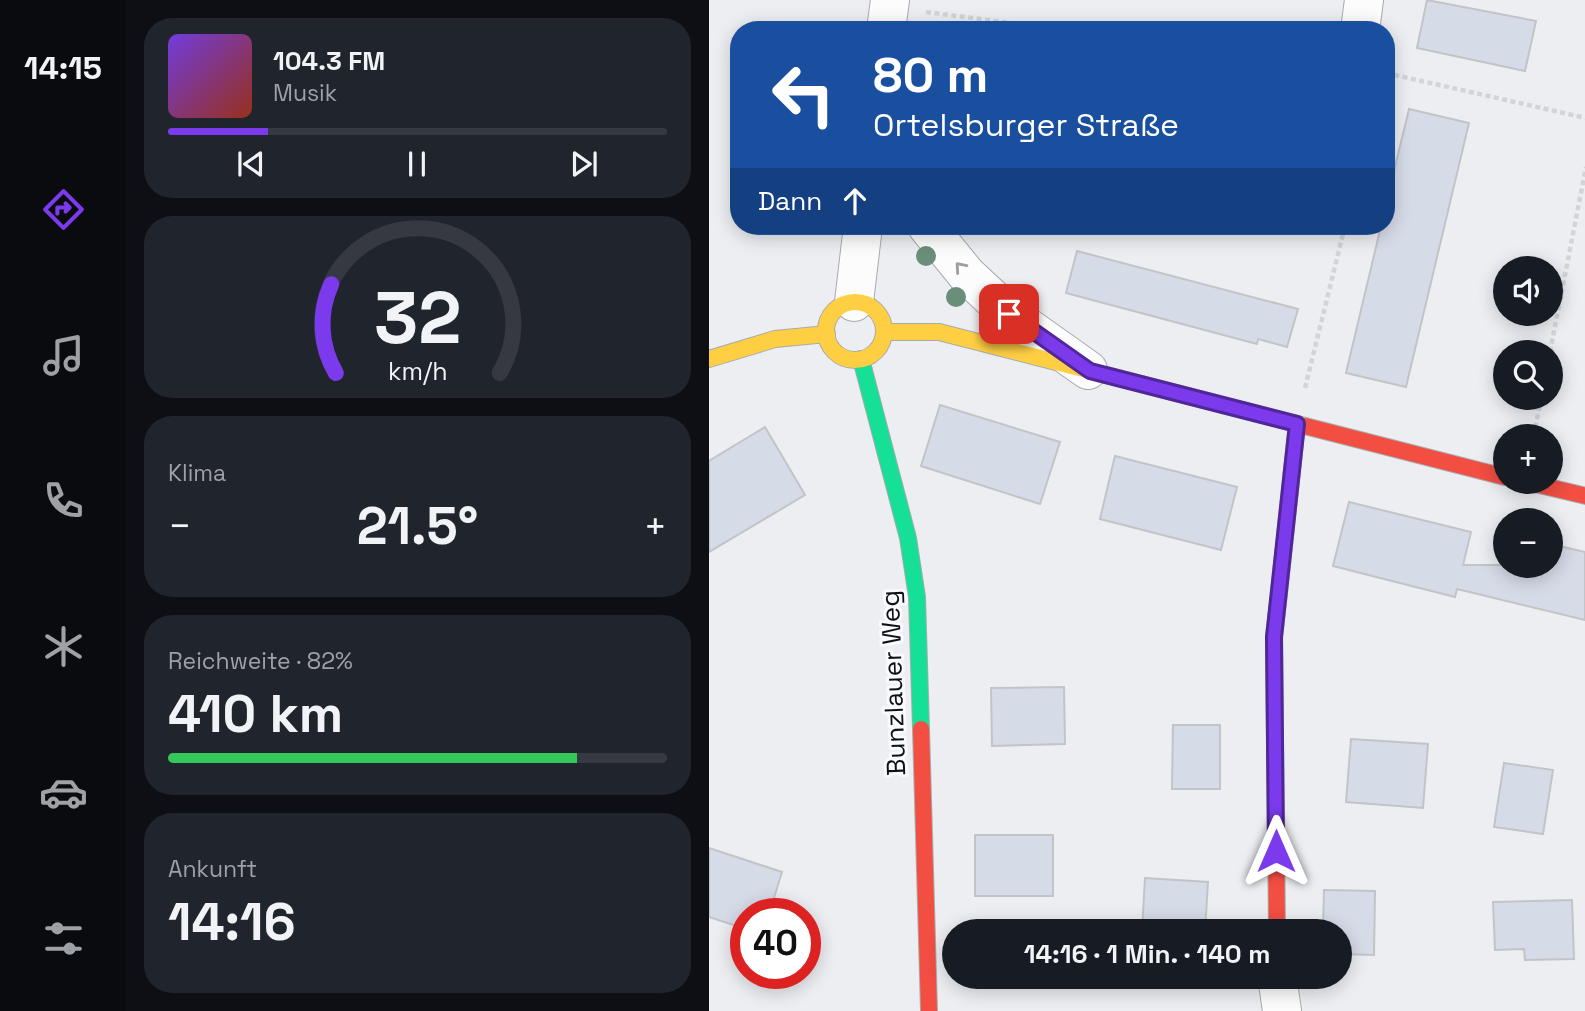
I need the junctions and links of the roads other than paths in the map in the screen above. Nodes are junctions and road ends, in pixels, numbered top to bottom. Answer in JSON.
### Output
{"nodes":[{"id":1,"x":1364,"y":0,"type":"edge"},
{"id":2,"x":1361,"y":21,"type":"edge"},
{"id":3,"x":862,"y":235,"type":"edge"},
{"id":4,"x":934,"y":235,"type":"edge"},
{"id":5,"x":854,"y":302,"type":"junction"},
{"id":6,"x":884,"y":332,"type":"junction"},
{"id":7,"x":827,"y":334,"type":"junction"},
{"id":8,"x":709,"y":359,"type":"edge"},
{"id":9,"x":861,"y":359,"type":"junction"},
{"id":10,"x":1090,"y":371,"type":"junction"},
{"id":11,"x":1297,"y":424,"type":"junction"},
{"id":12,"x":1493,"y":474,"type":"edge"},
{"id":13,"x":1563,"y":491,"type":"edge"},
{"id":14,"x":1585,"y":496,"type":"edge"},
{"id":15,"x":1277,"y":919,"type":"edge"},
{"id":16,"x":1279,"y":989,"type":"edge"},
{"id":17,"x":929,"y":1011,"type":"edge"},
{"id":18,"x":1282,"y":1011,"type":"edge"}],
"edges":[{"from":1,"to":2,"type":"street"},
{"from":3,"to":5,"type":"street"},
{"from":10,"to":4,"type":"street","one_way":true},
{"from":5,"to":6,"type":"street"},
{"from":5,"to":7,"type":"street"},
{"from":6,"to":9,"type":"street"},
{"from":6,"to":10,"type":"street"},
{"from":7,"to":8,"type":"street"},
{"from":7,"to":9,"type":"street"},
{"from":9,"to":17,"type":"street","name":"Bunzlauer Weg"},
{"from":10,"to":11,"type":"street"},
{"from":11,"to":12,"type":"street"},
{"from":11,"to":15,"type":"street"},
{"from":13,"to":14,"type":"street"},
{"from":16,"to":18,"type":"street"}]}
